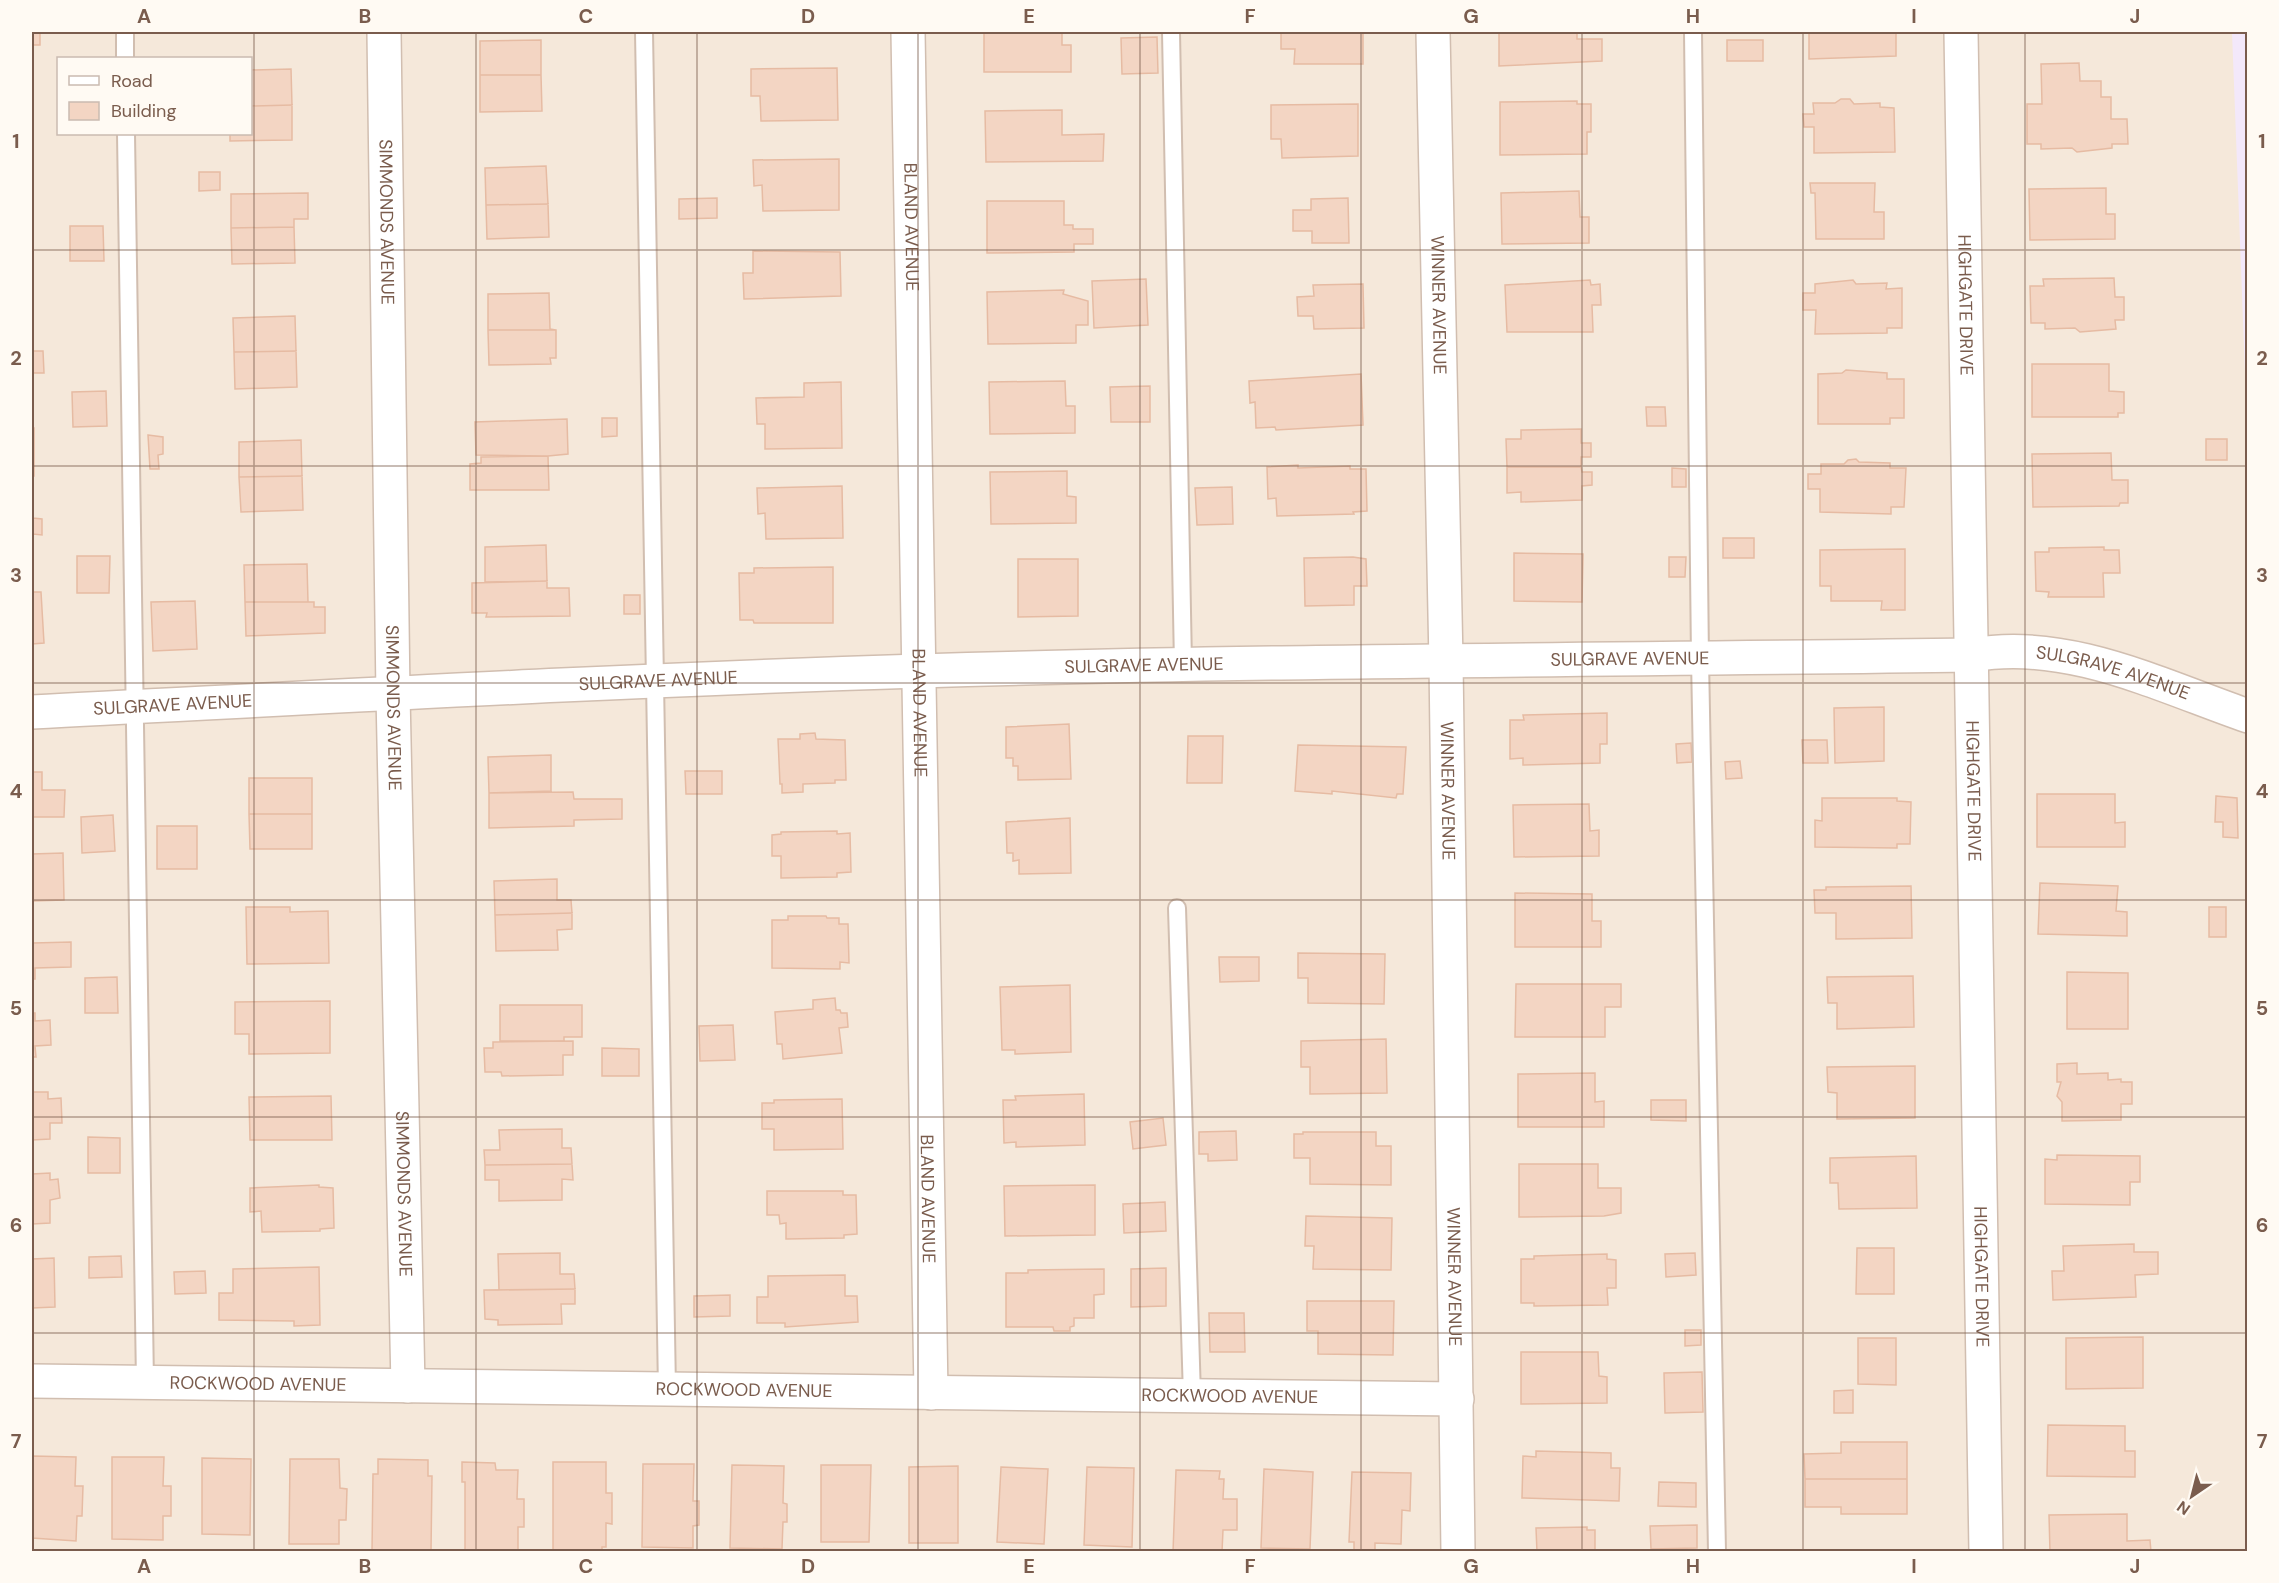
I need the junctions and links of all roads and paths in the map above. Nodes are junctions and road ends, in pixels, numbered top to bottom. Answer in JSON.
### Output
{"nodes":[{"id":1,"x":125,"y":32,"type":"edge"},
{"id":2,"x":384,"y":32,"type":"edge"},
{"id":3,"x":644,"y":32,"type":"edge"},
{"id":4,"x":909,"y":32,"type":"edge"},
{"id":5,"x":1171,"y":32,"type":"edge"},
{"id":6,"x":1433,"y":32,"type":"edge"},
{"id":7,"x":1693,"y":32,"type":"edge"},
{"id":8,"x":1961,"y":32,"type":"edge"},
{"id":9,"x":125,"y":57,"type":"edge"},
{"id":10,"x":126,"y":135,"type":"edge"},
{"id":11,"x":1973,"y":655,"type":"junction"},
{"id":12,"x":1700,"y":659,"type":"junction"},
{"id":13,"x":1446,"y":662,"type":"junction"},
{"id":14,"x":1183,"y":664,"type":"junction"},
{"id":15,"x":919,"y":671,"type":"junction"},
{"id":16,"x":656,"y":680,"type":"junction"},
{"id":17,"x":393,"y":695,"type":"junction"},
{"id":18,"x":134,"y":707,"type":"junction"},
{"id":19,"x":32,"y":712,"type":"edge"},
{"id":20,"x":2247,"y":716,"type":"edge"},
{"id":21,"x":1177,"y":908,"type":"dead end"},
{"id":22,"x":32,"y":1382,"type":"edge"},
{"id":23,"x":146,"y":1383,"type":"junction"},
{"id":24,"x":408,"y":1386,"type":"junction"},
{"id":25,"x":667,"y":1390,"type":"junction"},
{"id":26,"x":931,"y":1393,"type":"junction"},
{"id":27,"x":1192,"y":1396,"type":"junction"},
{"id":28,"x":1457,"y":1399,"type":"junction"},
{"id":29,"x":1458,"y":1551,"type":"edge"},
{"id":30,"x":1717,"y":1551,"type":"edge"},
{"id":31,"x":1986,"y":1551,"type":"edge"}],
"edges":[{"from":1,"to":9,"type":"lane"},
{"from":2,"to":17,"type":"street","name":"SIMMONDS AVENUE"},
{"from":3,"to":16,"type":"lane"},
{"from":4,"to":15,"type":"street","name":"BLAND AVENUE"},
{"from":5,"to":14,"type":"lane"},
{"from":6,"to":13,"type":"street","name":"WINNER AVENUE"},
{"from":7,"to":12,"type":"lane"},
{"from":8,"to":11,"type":"street","name":"HIGHGATE DRIVE"},
{"from":10,"to":18,"type":"lane"},
{"from":11,"to":12,"type":"street","name":"SULGRAVE AVENUE"},
{"from":11,"to":20,"type":"street","name":"SULGRAVE AVENUE"},
{"from":11,"to":31,"type":"street","name":"HIGHGATE DRIVE"},
{"from":12,"to":13,"type":"street","name":"SULGRAVE AVENUE"},
{"from":12,"to":30,"type":"lane"},
{"from":13,"to":14,"type":"street","name":"SULGRAVE AVENUE"},
{"from":13,"to":28,"type":"street","name":"WINNER AVENUE"},
{"from":14,"to":15,"type":"street","name":"SULGRAVE AVENUE"},
{"from":15,"to":16,"type":"street","name":"SULGRAVE AVENUE"},
{"from":15,"to":26,"type":"street","name":"BLAND AVENUE"},
{"from":16,"to":17,"type":"street","name":"SULGRAVE AVENUE"},
{"from":16,"to":25,"type":"lane"},
{"from":17,"to":18,"type":"street","name":"SULGRAVE AVENUE"},
{"from":17,"to":24,"type":"street","name":"SIMMONDS AVENUE"},
{"from":18,"to":19,"type":"street","name":"SULGRAVE AVENUE"},
{"from":18,"to":23,"type":"lane"},
{"from":21,"to":27,"type":"lane"},
{"from":22,"to":23,"type":"street","name":"ROCKWOOD AVENUE"},
{"from":23,"to":24,"type":"street","name":"ROCKWOOD AVENUE"},
{"from":24,"to":25,"type":"street","name":"ROCKWOOD AVENUE"},
{"from":25,"to":26,"type":"street","name":"ROCKWOOD AVENUE"},
{"from":26,"to":27,"type":"street","name":"ROCKWOOD AVENUE"},
{"from":27,"to":28,"type":"street","name":"ROCKWOOD AVENUE"},
{"from":28,"to":29,"type":"street","name":"WINNER AVENUE"}]}
